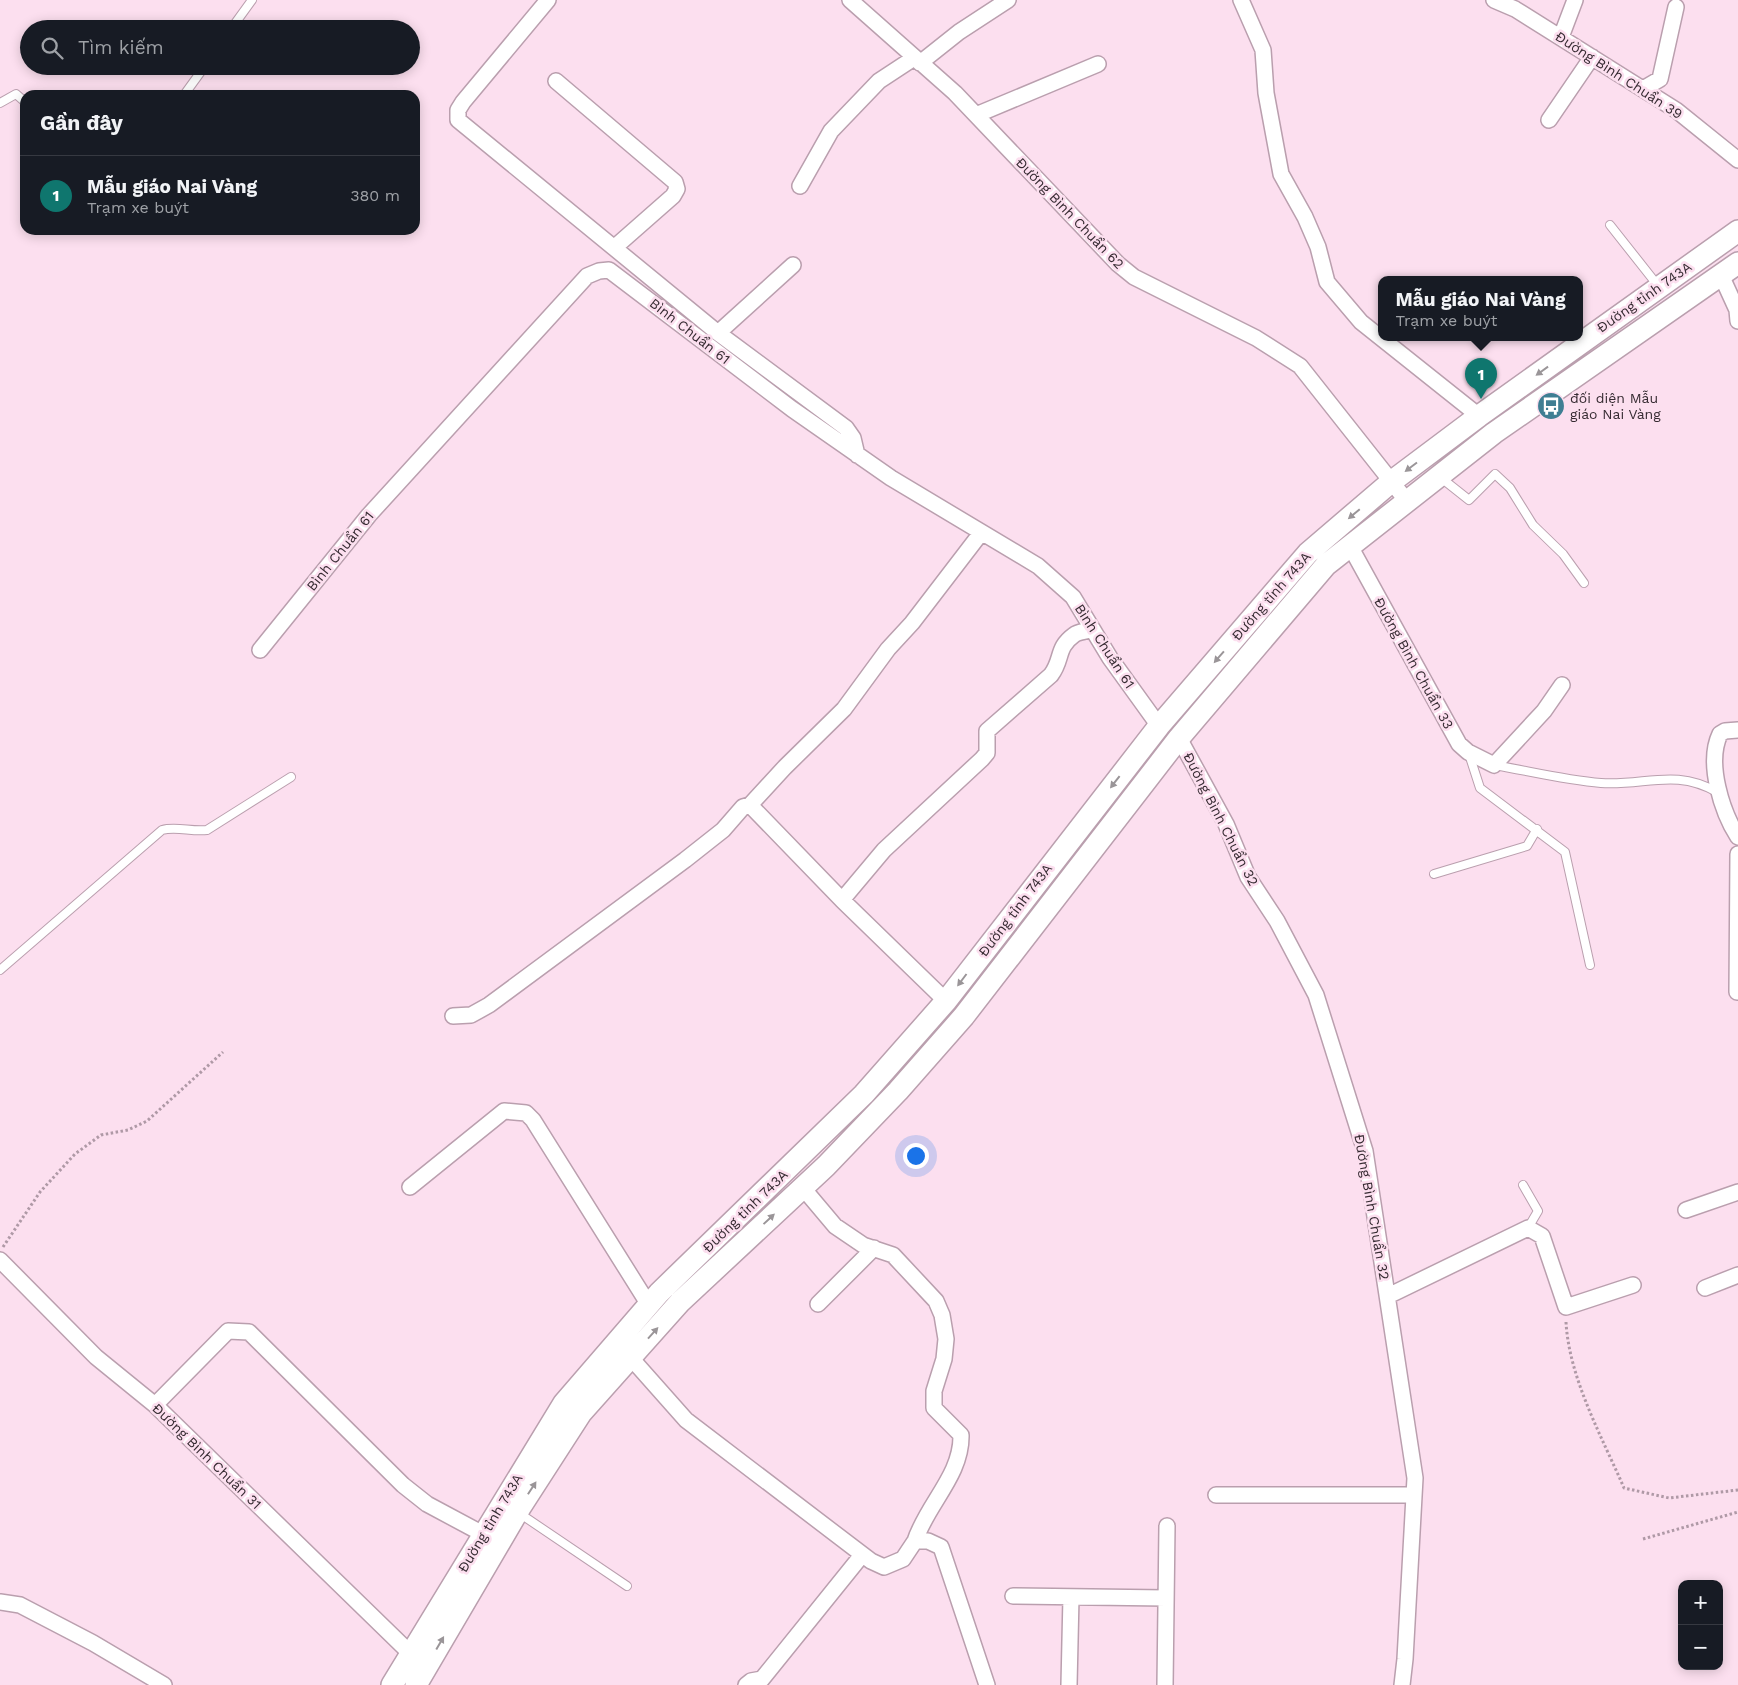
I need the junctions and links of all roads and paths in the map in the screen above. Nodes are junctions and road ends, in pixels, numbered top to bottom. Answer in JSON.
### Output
{"nodes":[{"id":1,"x":252,"y":0,"type":"edge"},
{"id":2,"x":548,"y":0,"type":"edge"},
{"id":3,"x":850,"y":0,"type":"edge"},
{"id":4,"x":1008,"y":0,"type":"edge"},
{"id":5,"x":1240,"y":0,"type":"edge"},
{"id":6,"x":1494,"y":0,"type":"edge"},
{"id":7,"x":1575,"y":0,"type":"edge"},
{"id":8,"x":1676,"y":7,"type":"dead end"},
{"id":9,"x":238,"y":20,"type":"edge"},
{"id":10,"x":1560,"y":37,"type":"junction"},
{"id":11,"x":1592,"y":57,"type":"junction"},
{"id":12,"x":917,"y":60,"type":"junction"},
{"id":13,"x":1098,"y":64,"type":"dead end"},
{"id":14,"x":198,"y":75,"type":"edge"},
{"id":15,"x":556,"y":81,"type":"dead end"},
{"id":16,"x":1643,"y":89,"type":"junction"},
{"id":17,"x":187,"y":90,"type":"edge"},
{"id":18,"x":20,"y":98,"type":"edge"},
{"id":19,"x":0,"y":104,"type":"edge"},
{"id":20,"x":976,"y":116,"type":"junction"},
{"id":21,"x":1550,"y":120,"type":"dead end"},
{"id":22,"x":1738,"y":160,"type":"edge"},
{"id":23,"x":800,"y":186,"type":"dead end"},
{"id":24,"x":1610,"y":225,"type":"dead end"},
{"id":25,"x":1738,"y":231,"type":"edge"},
{"id":26,"x":615,"y":247,"type":"junction"},
{"id":27,"x":793,"y":265,"type":"dead end"},
{"id":28,"x":1730,"y":269,"type":"edge"},
{"id":29,"x":1658,"y":287,"type":"junction"},
{"id":30,"x":1738,"y":320,"type":"edge"},
{"id":31,"x":718,"y":333,"type":"junction"},
{"id":32,"x":1378,"y":336,"type":"edge"},
{"id":33,"x":1385,"y":341,"type":"edge"},
{"id":34,"x":1479,"y":416,"type":"junction"},
{"id":35,"x":857,"y":455,"type":"junction"},
{"id":36,"x":1439,"y":475,"type":"junction"},
{"id":37,"x":1391,"y":482,"type":"junction"},
{"id":38,"x":1406,"y":500,"type":"junction"},
{"id":39,"x":982,"y":533,"type":"junction"},
{"id":40,"x":1350,"y":546,"type":"junction"},
{"id":41,"x":1584,"y":583,"type":"dead end"},
{"id":42,"x":1092,"y":629,"type":"junction"},
{"id":43,"x":260,"y":650,"type":"dead end"},
{"id":44,"x":1562,"y":685,"type":"dead end"},
{"id":45,"x":1159,"y":726,"type":"junction"},
{"id":46,"x":1738,"y":730,"type":"edge"},
{"id":47,"x":1179,"y":738,"type":"junction"},
{"id":48,"x":1468,"y":752,"type":"junction"},
{"id":49,"x":1494,"y":765,"type":"junction"},
{"id":50,"x":291,"y":777,"type":"dead end"},
{"id":51,"x":1719,"y":793,"type":"junction"},
{"id":52,"x":750,"y":805,"type":"junction"},
{"id":53,"x":1537,"y":829,"type":"junction"},
{"id":54,"x":1738,"y":838,"type":"edge"},
{"id":55,"x":1738,"y":854,"type":"edge"},
{"id":56,"x":1434,"y":874,"type":"dead end"},
{"id":57,"x":842,"y":900,"type":"junction"},
{"id":58,"x":1590,"y":965,"type":"dead end"},
{"id":59,"x":0,"y":970,"type":"edge"},
{"id":60,"x":1737,"y":992,"type":"edge"},
{"id":61,"x":946,"y":1001,"type":"junction"},
{"id":62,"x":453,"y":1016,"type":"dead end"},
{"id":63,"x":223,"y":1052,"type":"dead end"},
{"id":64,"x":1523,"y":1185,"type":"dead end"},
{"id":65,"x":410,"y":1187,"type":"dead end"},
{"id":66,"x":803,"y":1188,"type":"junction"},
{"id":67,"x":1738,"y":1192,"type":"edge"},
{"id":68,"x":1686,"y":1210,"type":"dead end"},
{"id":69,"x":1528,"y":1228,"type":"junction"},
{"id":70,"x":874,"y":1248,"type":"junction"},
{"id":71,"x":0,"y":1252,"type":"edge"},
{"id":72,"x":0,"y":1260,"type":"edge"},
{"id":73,"x":1738,"y":1275,"type":"edge"},
{"id":74,"x":1634,"y":1285,"type":"dead end"},
{"id":75,"x":1705,"y":1288,"type":"dead end"},
{"id":76,"x":1388,"y":1296,"type":"junction"},
{"id":77,"x":818,"y":1304,"type":"dead end"},
{"id":78,"x":649,"y":1305,"type":"junction"},
{"id":79,"x":1566,"y":1308,"type":"junction"},
{"id":80,"x":630,"y":1358,"type":"junction"},
{"id":81,"x":155,"y":1405,"type":"junction"},
{"id":82,"x":1738,"y":1490,"type":"edge"},
{"id":83,"x":1216,"y":1495,"type":"dead end"},
{"id":84,"x":1414,"y":1495,"type":"junction"},
{"id":85,"x":517,"y":1512,"type":"junction"},
{"id":86,"x":1738,"y":1512,"type":"edge"},
{"id":87,"x":1167,"y":1526,"type":"dead end"},
{"id":88,"x":482,"y":1534,"type":"junction"},
{"id":89,"x":1643,"y":1539,"type":"dead end"},
{"id":90,"x":915,"y":1541,"type":"junction"},
{"id":91,"x":862,"y":1555,"type":"junction"},
{"id":92,"x":627,"y":1586,"type":"dead end"},
{"id":93,"x":1013,"y":1596,"type":"dead end"},
{"id":94,"x":1071,"y":1597,"type":"junction"},
{"id":95,"x":1166,"y":1598,"type":"junction"},
{"id":96,"x":0,"y":1602,"type":"edge"},
{"id":97,"x":411,"y":1654,"type":"junction"},
{"id":98,"x":164,"y":1685,"type":"edge"},
{"id":99,"x":392,"y":1685,"type":"edge"},
{"id":100,"x":416,"y":1685,"type":"edge"},
{"id":101,"x":746,"y":1685,"type":"edge"},
{"id":102,"x":987,"y":1685,"type":"edge"},
{"id":103,"x":1069,"y":1685,"type":"edge"},
{"id":104,"x":1164,"y":1685,"type":"edge"},
{"id":105,"x":1402,"y":1685,"type":"edge"}],
"edges":[{"from":1,"to":9,"type":"lane"},
{"from":2,"to":26,"type":"street"},
{"from":3,"to":12,"type":"street","name":"Đường Bình Chuẩn 62"},
{"from":4,"to":12,"type":"street"},
{"from":5,"to":32,"type":"street"},
{"from":6,"to":10,"type":"street","name":"Đường Bình Chuẩn 39"},
{"from":7,"to":10,"type":"street"},
{"from":8,"to":16,"type":"street"},
{"from":10,"to":11,"type":"street","name":"Đường Bình Chuẩn 39"},
{"from":11,"to":16,"type":"street","name":"Đường Bình Chuẩn 39"},
{"from":11,"to":21,"type":"street"},
{"from":12,"to":20,"type":"street","name":"Đường Bình Chuẩn 62"},
{"from":12,"to":23,"type":"street"},
{"from":13,"to":20,"type":"street"},
{"from":14,"to":17,"type":"lane"},
{"from":15,"to":26,"type":"street"},
{"from":16,"to":22,"type":"street","name":"Đường Bình Chuẩn 39"},
{"from":18,"to":19,"type":"lane"},
{"from":20,"to":37,"type":"street","name":"Đường Bình Chuẩn 62"},
{"from":24,"to":29,"type":"lane"},
{"from":25,"to":29,"type":"main road","name":"Đường tỉnh 743A"},
{"from":26,"to":31,"type":"street"},
{"from":27,"to":31,"type":"street"},
{"from":28,"to":30,"type":"street"},
{"from":28,"to":36,"type":"main road","name":"Đường tỉnh 743A"},
{"from":29,"to":34,"type":"main road","name":"Đường tỉnh 743A","one_way":true},
{"from":31,"to":35,"type":"street"},
{"from":33,"to":34,"type":"street"},
{"from":34,"to":37,"type":"main road","name":"Đường tỉnh 743A","one_way":true},
{"from":35,"to":39,"type":"street","name":"Bình Chuẩn 61"},
{"from":35,"to":43,"type":"street","name":"Bình Chuẩn 61"},
{"from":36,"to":38,"type":"main road","name":"Đường tỉnh 743A"},
{"from":36,"to":41,"type":"lane"},
{"from":37,"to":38,"type":"street","name":"Đường Bình Chuẩn 62"},
{"from":37,"to":45,"type":"main road","name":"Đường tỉnh 743A","one_way":true},
{"from":38,"to":40,"type":"main road","name":"Đường tỉnh 743A"},
{"from":39,"to":42,"type":"street","name":"Bình Chuẩn 61"},
{"from":39,"to":52,"type":"street"},
{"from":40,"to":47,"type":"main road","name":"Đường tỉnh 743A"},
{"from":40,"to":48,"type":"street","name":"Đường Bình Chuẩn 33"},
{"from":42,"to":45,"type":"street","name":"Bình Chuẩn 61"},
{"from":42,"to":57,"type":"street"},
{"from":44,"to":49,"type":"street"},
{"from":45,"to":61,"type":"main road","name":"Đường tỉnh 743A","one_way":true},
{"from":46,"to":51,"type":"street"},
{"from":47,"to":66,"type":"main road","name":"Đường tỉnh 743A"},
{"from":47,"to":76,"type":"street","name":"Đường Bình Chuẩn 32"},
{"from":48,"to":49,"type":"street","name":"Đường Bình Chuẩn 33"},
{"from":48,"to":53,"type":"lane"},
{"from":49,"to":51,"type":"lane"},
{"from":50,"to":59,"type":"lane"},
{"from":51,"to":54,"type":"street"},
{"from":52,"to":57,"type":"street"},
{"from":52,"to":62,"type":"street"},
{"from":53,"to":56,"type":"lane"},
{"from":53,"to":58,"type":"lane"},
{"from":55,"to":60,"type":"street"},
{"from":57,"to":61,"type":"street"},
{"from":61,"to":78,"type":"main road","name":"Đường tỉnh 743A"},
{"from":63,"to":71,"type":"path"},
{"from":64,"to":69,"type":"lane"},
{"from":65,"to":78,"type":"street"},
{"from":66,"to":70,"type":"street"},
{"from":80,"to":66,"type":"main road","name":"Đường tỉnh 743A","one_way":true},
{"from":67,"to":68,"type":"street"},
{"from":69,"to":76,"type":"street"},
{"from":69,"to":79,"type":"street"},
{"from":70,"to":77,"type":"street"},
{"from":70,"to":90,"type":"street"},
{"from":72,"to":81,"type":"street","name":"Đường Bình Chuẩn 31"},
{"from":73,"to":75,"type":"street"},
{"from":74,"to":79,"type":"street"},
{"from":76,"to":84,"type":"street","name":"Đường Bình Chuẩn 32"},
{"from":78,"to":88,"type":"main road","name":"Đường tỉnh 743A"},
{"from":79,"to":82,"type":"path"},
{"from":85,"to":80,"type":"main road","name":"Đường tỉnh 743A","one_way":true},
{"from":80,"to":91,"type":"street"},
{"from":81,"to":88,"type":"street"},
{"from":81,"to":97,"type":"street","name":"Đường Bình Chuẩn 31"},
{"from":83,"to":84,"type":"street"},
{"from":84,"to":105,"type":"street","name":"Đường Bình Chuẩn 32"},
{"from":85,"to":92,"type":"lane"},
{"from":100,"to":85,"type":"main road","name":"Đường tỉnh 743A","one_way":true},
{"from":86,"to":89,"type":"path"},
{"from":87,"to":95,"type":"street"},
{"from":88,"to":97,"type":"main road","name":"Đường tỉnh 743A"},
{"from":90,"to":91,"type":"street"},
{"from":90,"to":102,"type":"street"},
{"from":91,"to":101,"type":"street"},
{"from":93,"to":94,"type":"street"},
{"from":94,"to":95,"type":"street"},
{"from":94,"to":103,"type":"street"},
{"from":95,"to":104,"type":"street"},
{"from":96,"to":98,"type":"street"},
{"from":97,"to":99,"type":"main road","name":"Đường tỉnh 743A"}]}
